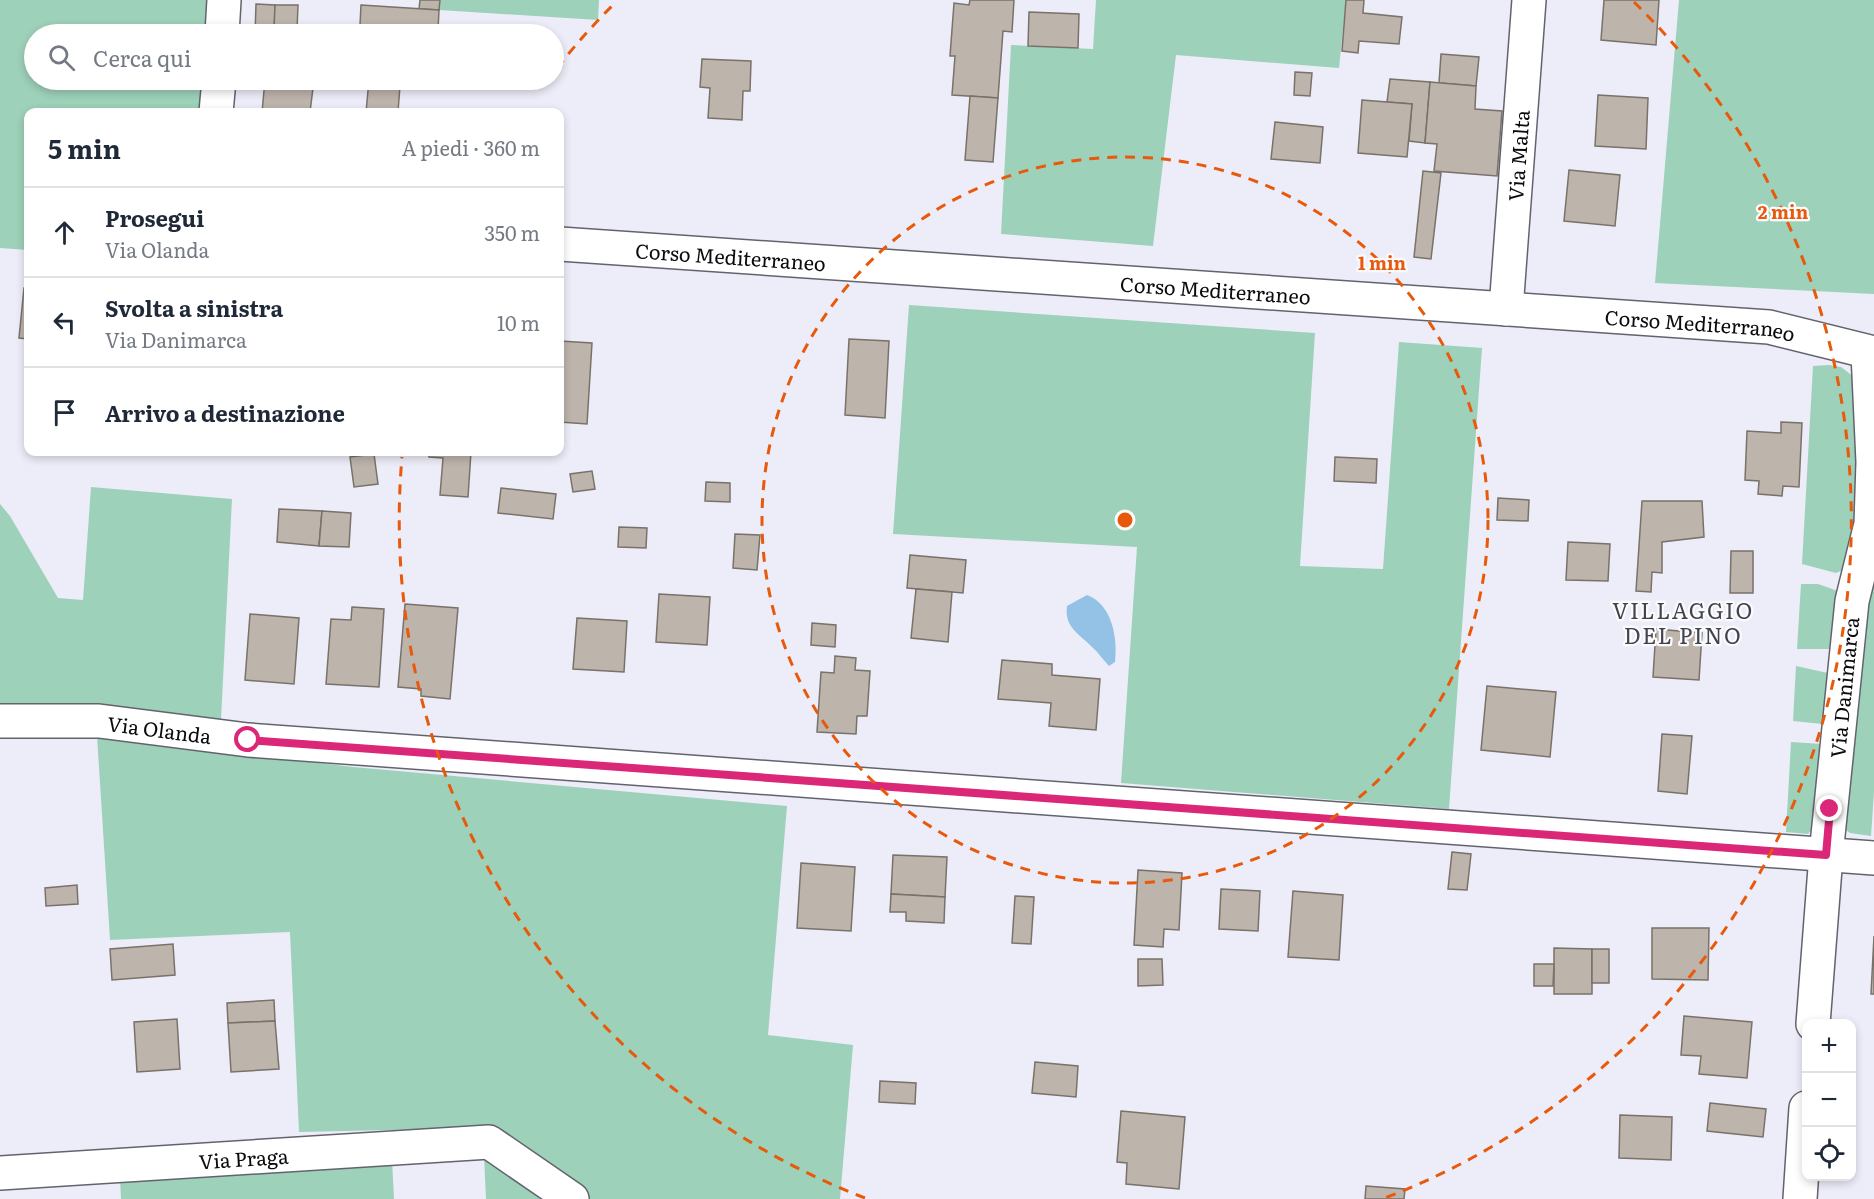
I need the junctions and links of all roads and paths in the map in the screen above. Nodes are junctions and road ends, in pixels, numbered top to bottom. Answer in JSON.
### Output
{"nodes":[{"id":1,"x":224,"y":0,"type":"edge"},
{"id":2,"x":1529,"y":0,"type":"edge"},
{"id":3,"x":223,"y":24,"type":"edge"},
{"id":4,"x":218,"y":90,"type":"edge"},
{"id":5,"x":216,"y":108,"type":"edge"},
{"id":6,"x":564,"y":244,"type":"edge"},
{"id":7,"x":1506,"y":309,"type":"junction"},
{"id":8,"x":1871,"y":353,"type":"edge"},
{"id":9,"x":0,"y":721,"type":"edge"},
{"id":10,"x":1826,"y":855,"type":"junction"},
{"id":11,"x":1874,"y":858,"type":"edge"},
{"id":12,"x":1813,"y":1019,"type":"edge"},
{"id":13,"x":1805,"y":1127,"type":"edge"},
{"id":14,"x":0,"y":1173,"type":"edge"},
{"id":15,"x":572,"y":1199,"type":"edge"},
{"id":16,"x":1800,"y":1199,"type":"edge"}],
"edges":[{"from":1,"to":3,"type":"street"},
{"from":2,"to":7,"type":"street","name":"Via Malta"},
{"from":4,"to":5,"type":"street"},
{"from":6,"to":7,"type":"street","name":"Corso Mediterraneo"},
{"from":7,"to":8,"type":"street","name":"Corso Mediterraneo"},
{"from":8,"to":10,"type":"street","name":"Via Danimarca"},
{"from":9,"to":10,"type":"street","name":"Via Olanda"},
{"from":10,"to":11,"type":"street","name":"Via Olanda"},
{"from":10,"to":12,"type":"street","name":"Via Danimarca"},
{"from":13,"to":16,"type":"street"},
{"from":14,"to":15,"type":"street","name":"Via Praga"}]}
